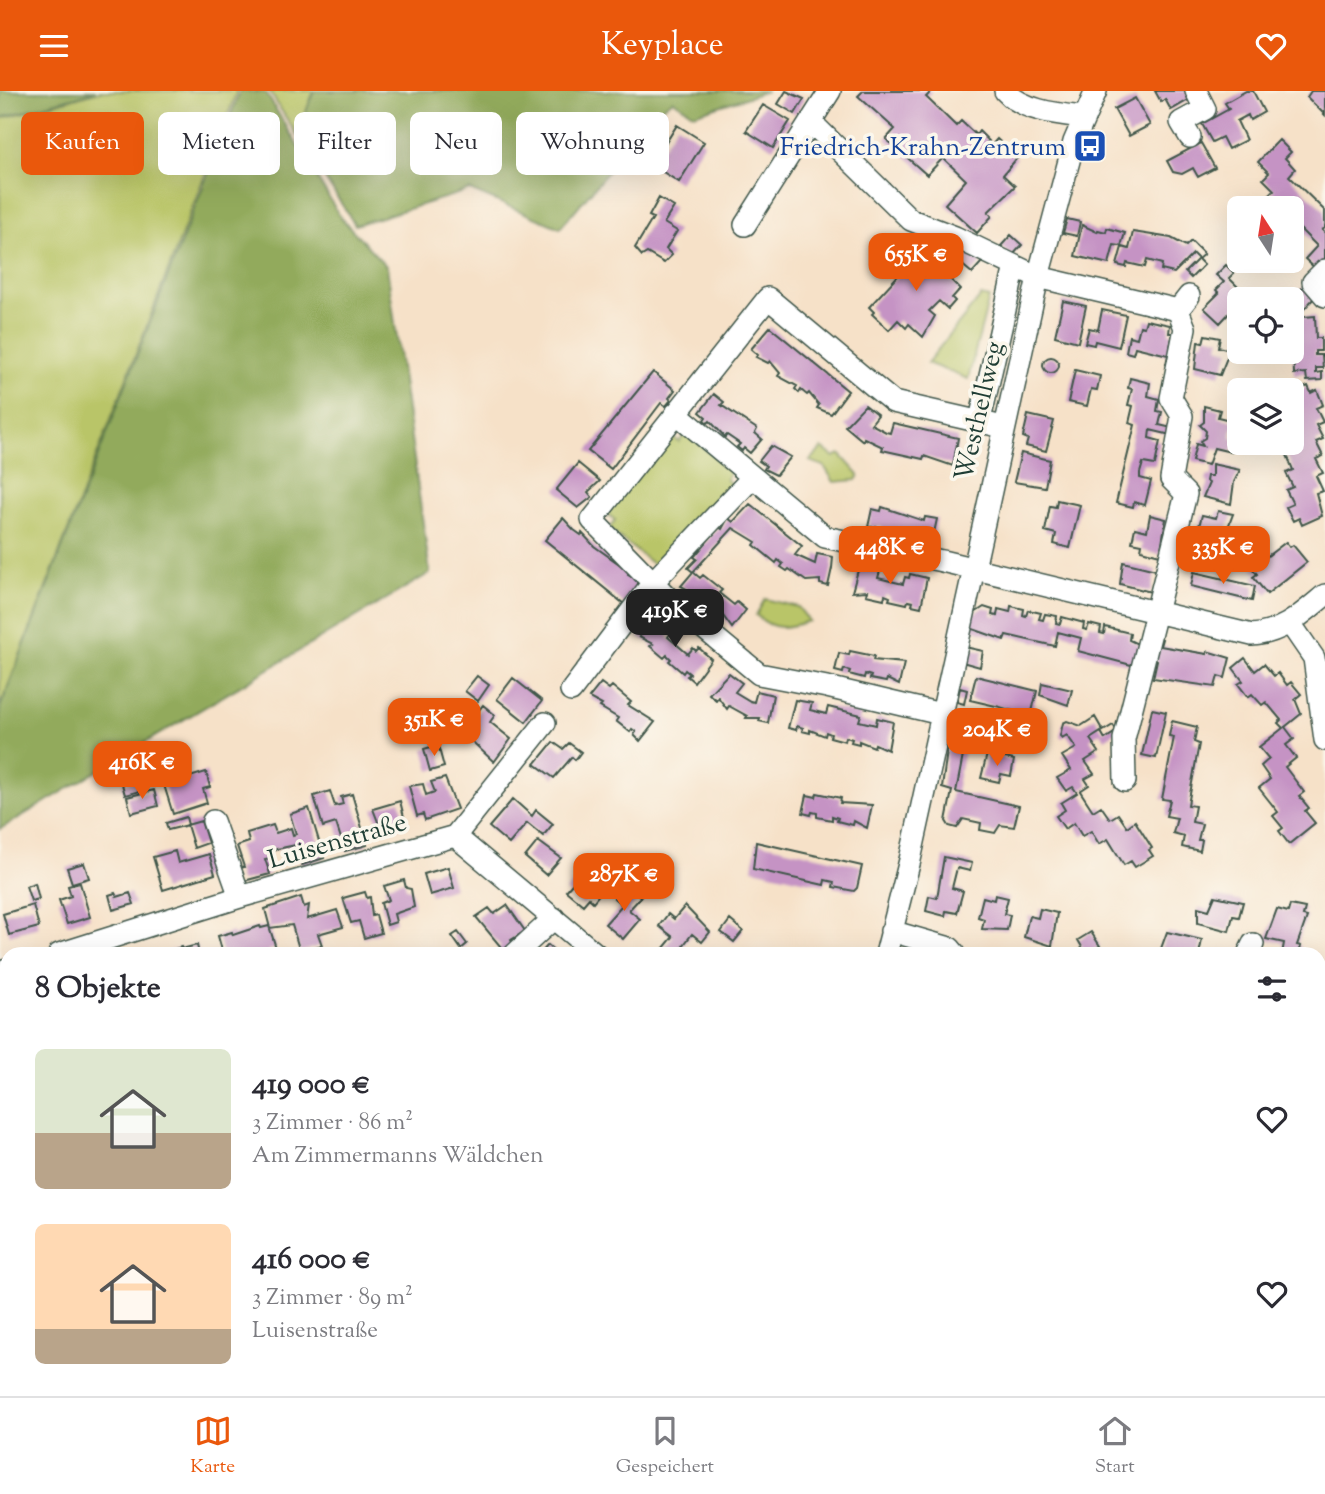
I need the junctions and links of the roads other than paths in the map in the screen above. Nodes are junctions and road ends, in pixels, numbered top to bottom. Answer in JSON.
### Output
{"nodes":[{"id":1,"x":830,"y":91,"type":"edge"},
{"id":2,"x":1005,"y":91,"type":"edge"},
{"id":3,"x":1096,"y":91,"type":"edge"},
{"id":4,"x":1196,"y":91,"type":"edge"},
{"id":5,"x":1083,"y":117,"type":"junction"},
{"id":6,"x":811,"y":121,"type":"junction"},
{"id":7,"x":1190,"y":137,"type":"dead end"},
{"id":8,"x":745,"y":225,"type":"dead end"},
{"id":9,"x":1016,"y":266,"type":"junction"},
{"id":10,"x":1325,"y":270,"type":"edge"},
{"id":11,"x":1038,"y":277,"type":"junction"},
{"id":12,"x":1325,"y":296,"type":"edge"},
{"id":13,"x":676,"y":413,"type":"junction"},
{"id":14,"x":980,"y":420,"type":"junction"},
{"id":15,"x":1003,"y":427,"type":"junction"},
{"id":16,"x":752,"y":478,"type":"junction"},
{"id":17,"x":972,"y":569,"type":"junction"},
{"id":18,"x":654,"y":582,"type":"junction"},
{"id":19,"x":1325,"y":595,"type":"edge"},
{"id":20,"x":1155,"y":610,"type":"junction"},
{"id":21,"x":1290,"y":624,"type":"junction"},
{"id":22,"x":570,"y":691,"type":"dead end"},
{"id":23,"x":941,"y":715,"type":"junction"},
{"id":24,"x":545,"y":723,"type":"dead end"},
{"id":25,"x":1325,"y":740,"type":"edge"},
{"id":26,"x":1125,"y":781,"type":"dead end"},
{"id":27,"x":213,"y":821,"type":"dead end"},
{"id":28,"x":455,"y":836,"type":"junction"},
{"id":29,"x":240,"y":897,"type":"junction"},
{"id":30,"x":554,"y":918,"type":"junction"},
{"id":31,"x":891,"y":931,"type":"junction"},
{"id":32,"x":81,"y":947,"type":"edge"},
{"id":33,"x":523,"y":947,"type":"edge"},
{"id":34,"x":588,"y":947,"type":"edge"},
{"id":35,"x":888,"y":947,"type":"edge"},
{"id":36,"x":947,"y":947,"type":"edge"}],
"edges":[{"from":1,"to":6,"type":"street"},
{"from":2,"to":5,"type":"street"},
{"from":3,"to":5,"type":"street","name":"Westhellweg"},
{"from":4,"to":7,"type":"street"},
{"from":5,"to":11,"type":"street","name":"Westhellweg"},
{"from":6,"to":8,"type":"street"},
{"from":6,"to":9,"type":"street"},
{"from":9,"to":11,"type":"street"},
{"from":9,"to":14,"type":"street"},
{"from":10,"to":12,"type":"street"},
{"from":11,"to":15,"type":"street","name":"Westhellweg"},
{"from":11,"to":20,"type":"street"},
{"from":13,"to":14,"type":"street"},
{"from":13,"to":16,"type":"street"},
{"from":13,"to":18,"type":"street"},
{"from":14,"to":15,"type":"street"},
{"from":15,"to":17,"type":"street","name":"Westhellweg"},
{"from":16,"to":17,"type":"street"},
{"from":16,"to":18,"type":"street"},
{"from":17,"to":20,"type":"street"},
{"from":17,"to":23,"type":"street","name":"Westhellweg"},
{"from":18,"to":22,"type":"street"},
{"from":18,"to":23,"type":"street"},
{"from":19,"to":21,"type":"street"},
{"from":20,"to":21,"type":"street"},
{"from":20,"to":26,"type":"street"},
{"from":21,"to":25,"type":"street"},
{"from":23,"to":31,"type":"street","name":"Westhellweg"},
{"from":24,"to":28,"type":"street"},
{"from":27,"to":29,"type":"street"},
{"from":28,"to":29,"type":"street","name":"Luisenstraße"},
{"from":28,"to":30,"type":"street"},
{"from":29,"to":32,"type":"street","name":"Luisenstraße"},
{"from":30,"to":33,"type":"street"},
{"from":30,"to":34,"type":"street"},
{"from":31,"to":35,"type":"street","name":"Westhellweg"},
{"from":31,"to":36,"type":"street"}]}
